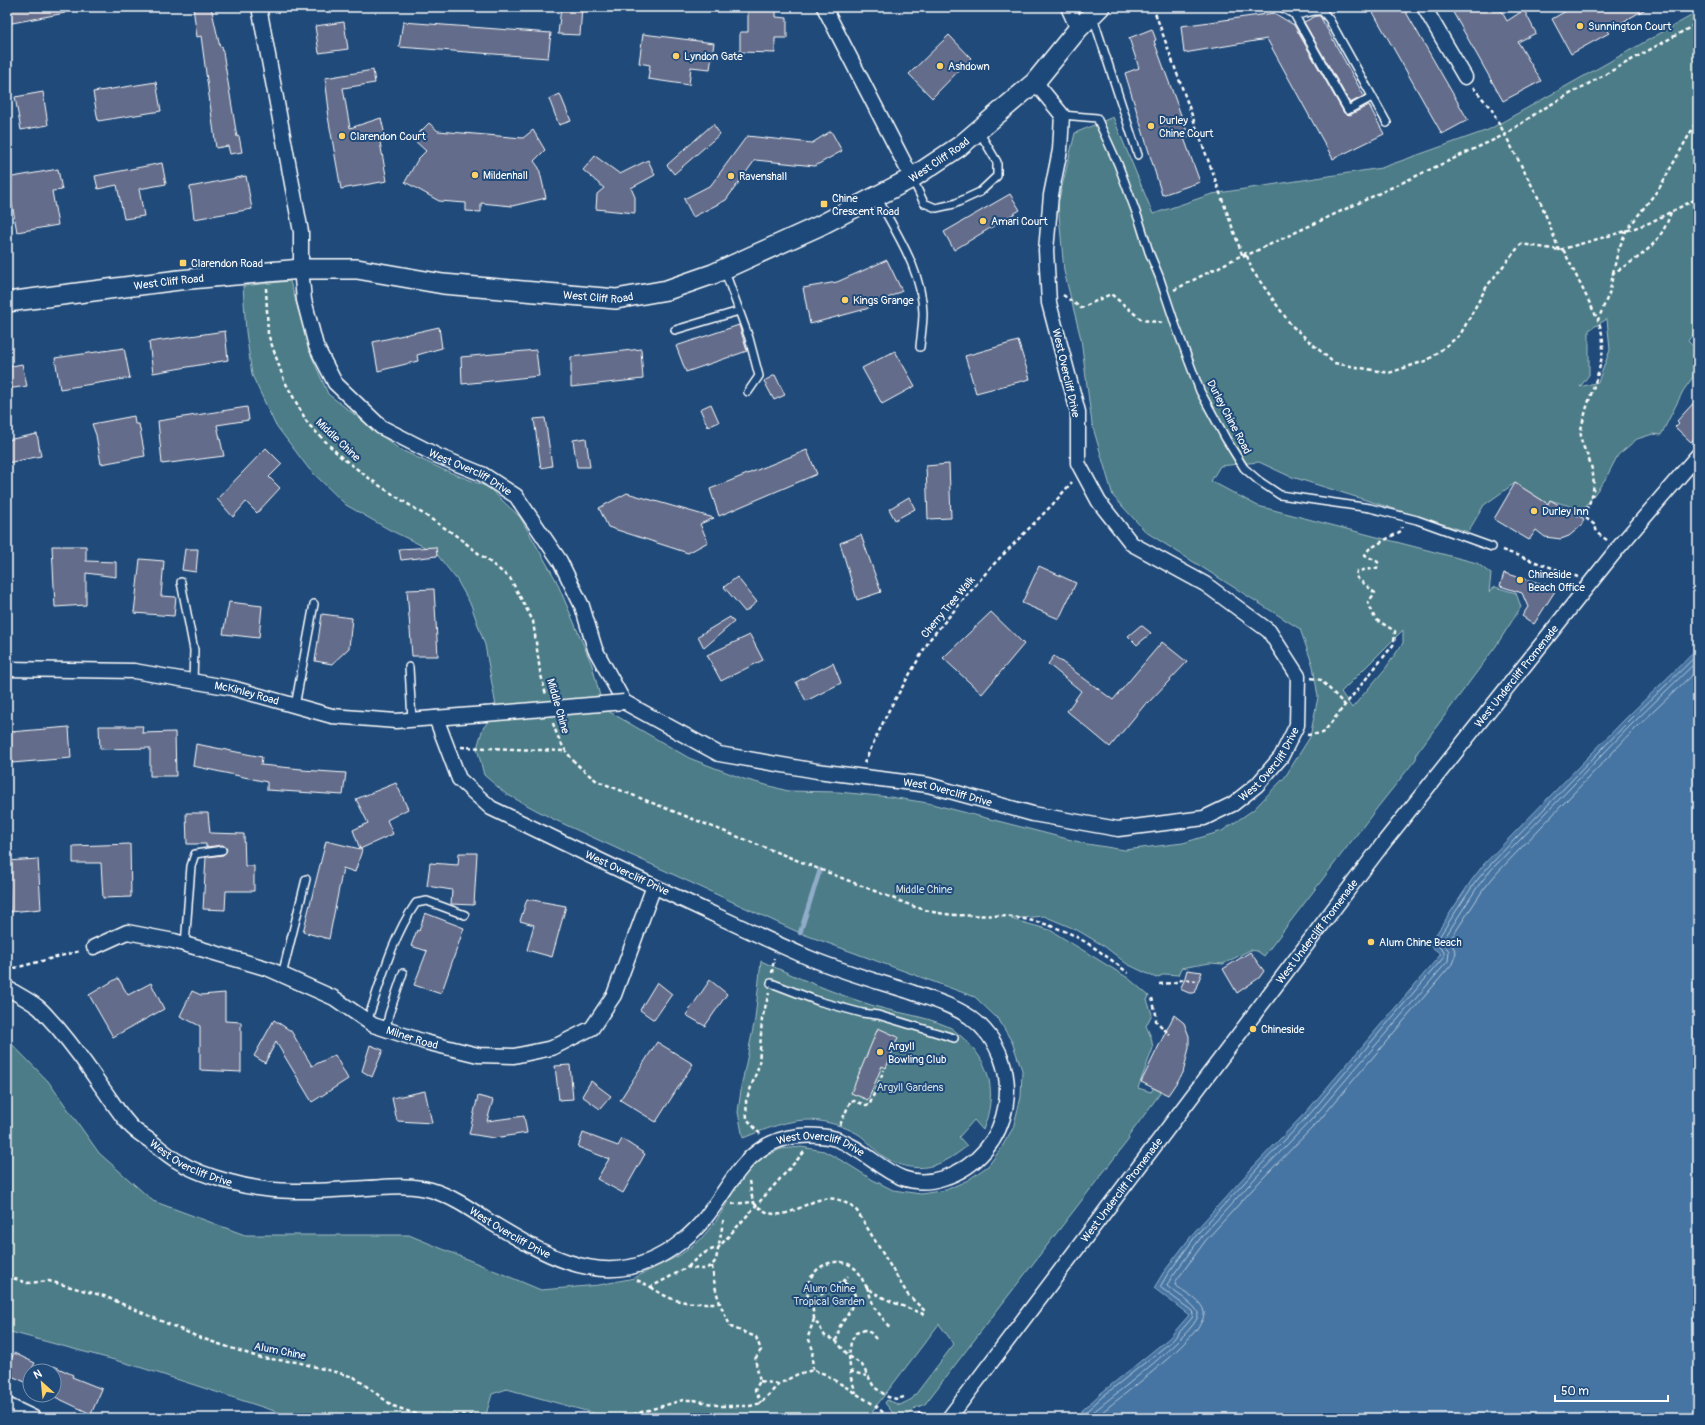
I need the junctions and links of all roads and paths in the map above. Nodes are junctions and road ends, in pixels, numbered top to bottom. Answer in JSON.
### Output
{"nodes":[{"id":1,"x":259,"y":7,"type":"edge"},
{"id":2,"x":824,"y":7,"type":"edge"},
{"id":3,"x":1068,"y":7,"type":"edge"},
{"id":4,"x":1153,"y":7,"type":"edge"},
{"id":5,"x":1282,"y":7,"type":"edge"},
{"id":6,"x":1424,"y":7,"type":"edge"},
{"id":7,"x":1096,"y":11,"type":"edge"},
{"id":8,"x":1294,"y":14,"type":"junction"},
{"id":9,"x":1698,"y":23,"type":"edge"},
{"id":10,"x":1078,"y":29,"type":"junction"},
{"id":11,"x":1465,"y":77,"type":"joint"},
{"id":12,"x":1034,"y":82,"type":"junction"},
{"id":13,"x":1372,"y":97,"type":"junction"},
{"id":14,"x":1062,"y":115,"type":"junction"},
{"id":15,"x":1698,"y":119,"type":"edge"},
{"id":16,"x":1387,"y":123,"type":"dead end"},
{"id":17,"x":978,"y":130,"type":"junction"},
{"id":18,"x":1504,"y":135,"type":"junction"},
{"id":19,"x":1138,"y":155,"type":"dead end"},
{"id":20,"x":912,"y":178,"type":"junction"},
{"id":21,"x":876,"y":196,"type":"junction"},
{"id":22,"x":1698,"y":198,"type":"edge"},
{"id":23,"x":1671,"y":211,"type":"junction"},
{"id":24,"x":1626,"y":231,"type":"junction"},
{"id":25,"x":1559,"y":250,"type":"junction"},
{"id":26,"x":1243,"y":255,"type":"junction"},
{"id":27,"x":1247,"y":256,"type":"junction"},
{"id":28,"x":301,"y":269,"type":"junction"},
{"id":29,"x":724,"y":269,"type":"junction"},
{"id":30,"x":1613,"y":273,"type":"junction"},
{"id":31,"x":244,"y":274,"type":"junction"},
{"id":32,"x":1048,"y":284,"type":"junction"},
{"id":33,"x":1165,"y":295,"type":"junction"},
{"id":34,"x":7,"y":302,"type":"edge"},
{"id":35,"x":739,"y":311,"type":"junction"},
{"id":36,"x":1598,"y":320,"type":"junction"},
{"id":37,"x":1174,"y":324,"type":"junction"},
{"id":38,"x":675,"y":330,"type":"dead end"},
{"id":39,"x":920,"y":347,"type":"dead end"},
{"id":40,"x":748,"y":392,"type":"dead end"},
{"id":41,"x":1698,"y":455,"type":"edge"},
{"id":42,"x":1081,"y":470,"type":"junction"},
{"id":43,"x":1405,"y":517,"type":"junction"},
{"id":44,"x":1492,"y":547,"type":"joint"},
{"id":45,"x":1618,"y":548,"type":"junction"},
{"id":46,"x":1592,"y":581,"type":"junction"},
{"id":47,"x":181,"y":582,"type":"dead end"},
{"id":48,"x":314,"y":604,"type":"dead end"},
{"id":49,"x":409,"y":667,"type":"dead end"},
{"id":50,"x":7,"y":669,"type":"edge"},
{"id":51,"x":1298,"y":676,"type":"junction"},
{"id":52,"x":192,"y":681,"type":"junction"},
{"id":53,"x":547,"y":701,"type":"dead end"},
{"id":54,"x":624,"y":702,"type":"junction"},
{"id":55,"x":1344,"y":705,"type":"junction"},
{"id":56,"x":295,"y":706,"type":"junction"},
{"id":57,"x":436,"y":718,"type":"junction"},
{"id":58,"x":412,"y":720,"type":"junction"},
{"id":59,"x":552,"y":720,"type":"dead end"},
{"id":60,"x":1292,"y":736,"type":"junction"},
{"id":61,"x":445,"y":745,"type":"junction"},
{"id":62,"x":564,"y":751,"type":"junction"},
{"id":63,"x":858,"y":776,"type":"junction"},
{"id":64,"x":222,"y":850,"type":"dead end"},
{"id":65,"x":306,"y":879,"type":"dead end"},
{"id":66,"x":654,"y":886,"type":"junction"},
{"id":67,"x":465,"y":915,"type":"dead end"},
{"id":68,"x":776,"y":943,"type":"junction"},
{"id":69,"x":186,"y":945,"type":"junction"},
{"id":70,"x":94,"y":947,"type":"joint"},
{"id":71,"x":7,"y":970,"type":"edge"},
{"id":72,"x":403,"y":973,"type":"dead end"},
{"id":73,"x":1128,"y":973,"type":"dead end"},
{"id":74,"x":282,"y":975,"type":"junction"},
{"id":75,"x":1196,"y":981,"type":"dead end"},
{"id":76,"x":771,"y":982,"type":"junction"},
{"id":77,"x":1159,"y":984,"type":"dead end"},
{"id":78,"x":7,"y":988,"type":"edge"},
{"id":79,"x":1152,"y":998,"type":"dead end"},
{"id":80,"x":367,"y":1022,"type":"junction"},
{"id":81,"x":386,"y":1030,"type":"junction"},
{"id":82,"x":1170,"y":1035,"type":"dead end"},
{"id":83,"x":954,"y":1038,"type":"dead end"},
{"id":84,"x":884,"y":1070,"type":"dead end"},
{"id":85,"x":818,"y":1136,"type":"junction"},
{"id":86,"x":836,"y":1139,"type":"junction"},
{"id":87,"x":767,"y":1145,"type":"junction"},
{"id":88,"x":726,"y":1205,"type":"dead end"},
{"id":89,"x":756,"y":1206,"type":"junction"},
{"id":90,"x":712,"y":1266,"type":"dead end"},
{"id":91,"x":688,"y":1267,"type":"dead end"},
{"id":92,"x":7,"y":1276,"type":"edge"},
{"id":93,"x":848,"y":1276,"type":"dead end"},
{"id":94,"x":843,"y":1282,"type":"junction"},
{"id":95,"x":651,"y":1287,"type":"dead end"},
{"id":96,"x":867,"y":1287,"type":"junction"},
{"id":97,"x":719,"y":1303,"type":"junction"},
{"id":98,"x":812,"y":1304,"type":"junction"},
{"id":99,"x":814,"y":1318,"type":"junction"},
{"id":100,"x":890,"y":1328,"type":"dead end"},
{"id":101,"x":876,"y":1339,"type":"dead end"},
{"id":102,"x":836,"y":1341,"type":"junction"},
{"id":103,"x":849,"y":1356,"type":"junction"},
{"id":104,"x":813,"y":1370,"type":"junction"},
{"id":105,"x":850,"y":1371,"type":"junction"},
{"id":106,"x":867,"y":1376,"type":"junction"},
{"id":107,"x":760,"y":1381,"type":"junction"},
{"id":108,"x":779,"y":1384,"type":"junction"},
{"id":109,"x":856,"y":1393,"type":"junction"},
{"id":110,"x":904,"y":1397,"type":"dead end"},
{"id":111,"x":761,"y":1403,"type":"junction"},
{"id":112,"x":7,"y":1405,"type":"edge"},
{"id":113,"x":34,"y":1418,"type":"edge"},
{"id":114,"x":504,"y":1418,"type":"edge"},
{"id":115,"x":628,"y":1418,"type":"edge"},
{"id":116,"x":888,"y":1418,"type":"edge"},
{"id":117,"x":913,"y":1418,"type":"edge"},
{"id":118,"x":930,"y":1418,"type":"edge"},
{"id":119,"x":949,"y":1418,"type":"edge"}],
"edges":[{"from":1,"to":28,"type":"street"},
{"from":2,"to":20,"type":"street"},
{"from":3,"to":10,"type":"street"},
{"from":4,"to":26,"type":"path"},
{"from":5,"to":8,"type":"lane"},
{"from":6,"to":11,"type":"street"},
{"from":7,"to":10,"type":"street","name":"West Cliff Road"},
{"from":7,"to":19,"type":"lane"},
{"from":8,"to":13,"type":"lane"},
{"from":8,"to":13,"type":"lane"},
{"from":9,"to":18,"type":"path"},
{"from":10,"to":12,"type":"street","name":"West Cliff Road"},
{"from":11,"to":18,"type":"path"},
{"from":12,"to":14,"type":"street"},
{"from":12,"to":17,"type":"street","name":"West Cliff Road"},
{"from":13,"to":16,"type":"lane"},
{"from":14,"to":32,"type":"street","name":"West Overcliff Drive"},
{"from":14,"to":33,"type":"lane","name":"Durley Chine Road"},
{"from":15,"to":24,"type":"path"},
{"from":17,"to":20,"type":"street","name":"West Cliff Road"},
{"from":17,"to":20,"type":"lane"},
{"from":18,"to":25,"type":"path"},
{"from":18,"to":27,"type":"path"},
{"from":20,"to":21,"type":"street","name":"West Cliff Road"},
{"from":21,"to":29,"type":"street","name":"West Cliff Road"},
{"from":21,"to":39,"type":"lane"},
{"from":22,"to":23,"type":"path"},
{"from":23,"to":24,"type":"path"},
{"from":23,"to":30,"type":"path"},
{"from":24,"to":25,"type":"path"},
{"from":24,"to":30,"type":"path"},
{"from":25,"to":27,"type":"path"},
{"from":25,"to":36,"type":"path"},
{"from":26,"to":27,"type":"path"},
{"from":26,"to":33,"type":"path"},
{"from":28,"to":29,"type":"street","name":"West Cliff Road"},
{"from":28,"to":31,"type":"street","name":"West Cliff Road"},
{"from":28,"to":54,"type":"street","name":"West Overcliff Drive"},
{"from":29,"to":35,"type":"lane"},
{"from":30,"to":36,"type":"path"},
{"from":31,"to":34,"type":"street","name":"West Cliff Road"},
{"from":31,"to":53,"type":"path","name":"Middle Chine"},
{"from":32,"to":37,"type":"path"},
{"from":32,"to":42,"type":"street","name":"West Overcliff Drive"},
{"from":33,"to":37,"type":"lane","name":"Durley Chine Road"},
{"from":35,"to":38,"type":"lane"},
{"from":35,"to":40,"type":"lane"},
{"from":36,"to":45,"type":"path"},
{"from":37,"to":43,"type":"lane","name":"Durley Chine Road"},
{"from":41,"to":45,"type":"street","name":"West Undercliff Promenade"},
{"from":42,"to":51,"type":"street","name":"West Overcliff Drive"},
{"from":42,"to":63,"type":"path","name":"Cherry Tree Walk"},
{"from":43,"to":44,"type":"lane","name":"Durley Chine Road"},
{"from":43,"to":55,"type":"path"},
{"from":44,"to":46,"type":"path"},
{"from":45,"to":46,"type":"street","name":"West Undercliff Promenade"},
{"from":46,"to":119,"type":"street","name":"West Undercliff Promenade"},
{"from":47,"to":52,"type":"lane"},
{"from":48,"to":56,"type":"lane"},
{"from":49,"to":58,"type":"lane"},
{"from":50,"to":52,"type":"street","name":"McKinley Road"},
{"from":51,"to":55,"type":"path"},
{"from":51,"to":60,"type":"street","name":"West Overcliff Drive"},
{"from":52,"to":56,"type":"street","name":"McKinley Road"},
{"from":54,"to":57,"type":"street","name":"McKinley Road","bridge":true},
{"from":54,"to":63,"type":"street","name":"West Overcliff Drive"},
{"from":55,"to":60,"type":"path"},
{"from":56,"to":58,"type":"street","name":"McKinley Road"},
{"from":57,"to":58,"type":"street","name":"McKinley Road"},
{"from":57,"to":61,"type":"street","name":"West Overcliff Drive"},
{"from":59,"to":62,"type":"path","name":"Middle Chine"},
{"from":60,"to":63,"type":"street","name":"West Overcliff Drive"},
{"from":61,"to":62,"type":"path"},
{"from":61,"to":66,"type":"street","name":"West Overcliff Drive"},
{"from":62,"to":73,"type":"path","name":"Middle Chine"},
{"from":64,"to":69,"type":"lane"},
{"from":65,"to":74,"type":"lane"},
{"from":66,"to":68,"type":"street","name":"West Overcliff Drive"},
{"from":66,"to":81,"type":"street","name":"Milner Road"},
{"from":67,"to":80,"type":"lane"},
{"from":68,"to":76,"type":"path"},
{"from":68,"to":86,"type":"street","name":"West Overcliff Drive"},
{"from":69,"to":70,"type":"street","name":"Milner Road"},
{"from":69,"to":74,"type":"street","name":"Milner Road"},
{"from":70,"to":71,"type":"path"},
{"from":72,"to":81,"type":"lane"},
{"from":74,"to":80,"type":"street","name":"Milner Road"},
{"from":75,"to":77,"type":"path"},
{"from":76,"to":83,"type":"lane"},
{"from":76,"to":87,"type":"path"},
{"from":78,"to":87,"type":"street","name":"West Overcliff Drive"},
{"from":79,"to":82,"type":"path"},
{"from":80,"to":81,"type":"street","name":"Milner Road"},
{"from":84,"to":86,"type":"path"},
{"from":85,"to":86,"type":"street","name":"West Overcliff Drive"},
{"from":85,"to":87,"type":"street","name":"West Overcliff Drive"},
{"from":85,"to":89,"type":"path"},
{"from":88,"to":89,"type":"path"},
{"from":89,"to":91,"type":"path"},
{"from":89,"to":96,"type":"path"},
{"from":90,"to":97,"type":"path"},
{"from":92,"to":114,"type":"path","name":"Alum Chine"},
{"from":93,"to":94,"type":"path"},
{"from":94,"to":98,"type":"path"},
{"from":94,"to":102,"type":"path"},
{"from":95,"to":97,"type":"path"},
{"from":96,"to":98,"type":"path"},
{"from":96,"to":100,"type":"path"},
{"from":97,"to":107,"type":"path"},
{"from":98,"to":99,"type":"path"},
{"from":99,"to":102,"type":"path"},
{"from":99,"to":104,"type":"path"},
{"from":101,"to":103,"type":"path"},
{"from":102,"to":103,"type":"path"},
{"from":103,"to":105,"type":"path"},
{"from":103,"to":106,"type":"path"},
{"from":104,"to":108,"type":"path"},
{"from":104,"to":109,"type":"path"},
{"from":105,"to":106,"type":"path"},
{"from":105,"to":109,"type":"path"},
{"from":106,"to":110,"type":"path"},
{"from":107,"to":108,"type":"path"},
{"from":107,"to":111,"type":"path"},
{"from":108,"to":111,"type":"path"},
{"from":109,"to":116,"type":"path"},
{"from":111,"to":115,"type":"path"},
{"from":112,"to":113,"type":"street"},
{"from":117,"to":118,"type":"path"}]}
